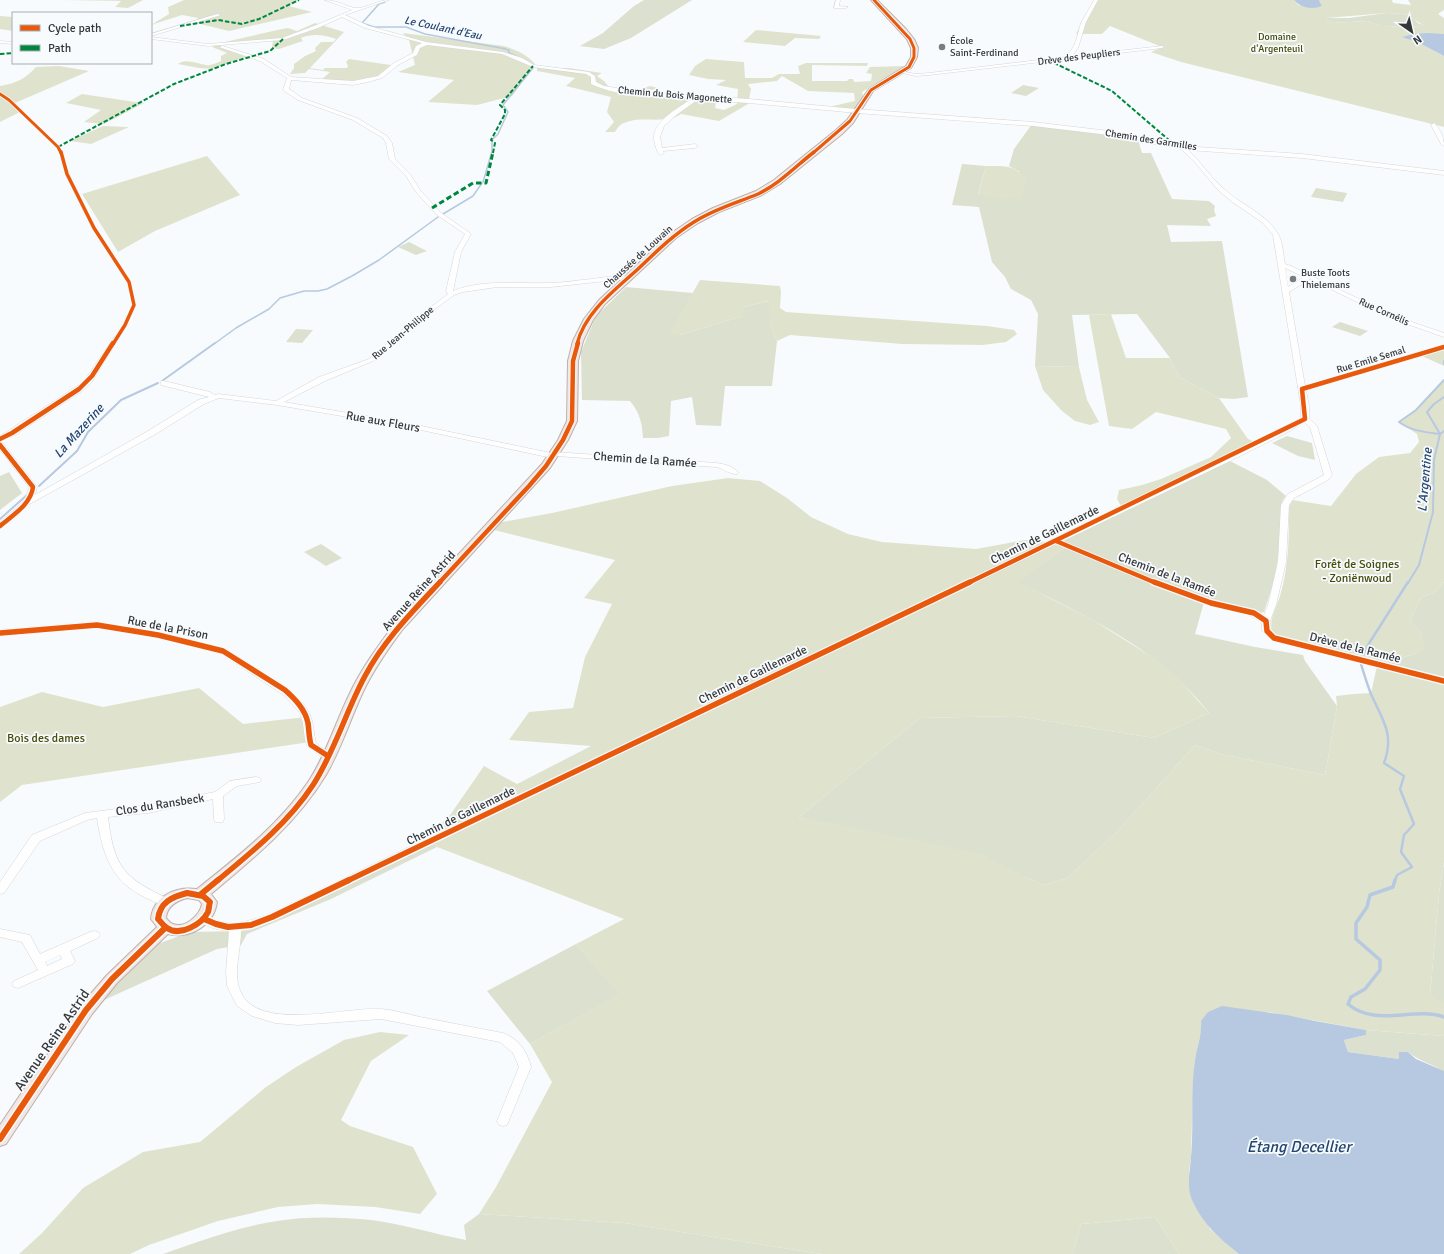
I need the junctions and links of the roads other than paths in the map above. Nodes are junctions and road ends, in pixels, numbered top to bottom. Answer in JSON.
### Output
{"nodes":[{"id":1,"x":327,"y":0,"type":"edge"},
{"id":2,"x":387,"y":0,"type":"edge"},
{"id":3,"x":838,"y":0,"type":"edge"},
{"id":4,"x":874,"y":0,"type":"edge"},
{"id":5,"x":1096,"y":0,"type":"edge"},
{"id":6,"x":846,"y":7,"type":"dead end"},
{"id":7,"x":358,"y":10,"type":"junction"},
{"id":8,"x":342,"y":15,"type":"junction"},
{"id":9,"x":220,"y":16,"type":"dead end"},
{"id":10,"x":152,"y":37,"type":"edge"},
{"id":11,"x":152,"y":37,"type":"edge"},
{"id":12,"x":0,"y":42,"type":"edge"},
{"id":13,"x":426,"y":42,"type":"junction"},
{"id":14,"x":12,"y":43,"type":"edge"},
{"id":15,"x":208,"y":45,"type":"junction"},
{"id":16,"x":1162,"y":47,"type":"dead end"},
{"id":17,"x":1066,"y":58,"type":"junction"},
{"id":18,"x":900,"y":72,"type":"junction"},
{"id":19,"x":290,"y":78,"type":"junction"},
{"id":20,"x":696,"y":98,"type":"junction"},
{"id":21,"x":858,"y":110,"type":"junction"},
{"id":22,"x":1434,"y":125,"type":"dead end"},
{"id":23,"x":1444,"y":144,"type":"edge"},
{"id":24,"x":695,"y":146,"type":"dead end"},
{"id":25,"x":1183,"y":148,"type":"junction"},
{"id":26,"x":1444,"y":173,"type":"edge"},
{"id":27,"x":1282,"y":266,"type":"junction"},
{"id":28,"x":1309,"y":277,"type":"junction"},
{"id":29,"x":628,"y":278,"type":"junction"},
{"id":30,"x":1286,"y":291,"type":"junction"},
{"id":31,"x":452,"y":294,"type":"junction"},
{"id":32,"x":1444,"y":335,"type":"edge"},
{"id":33,"x":116,"y":338,"type":"dead end"},
{"id":34,"x":1444,"y":347,"type":"edge"},
{"id":35,"x":164,"y":383,"type":"dead end"},
{"id":36,"x":1302,"y":389,"type":"junction"},
{"id":37,"x":213,"y":397,"type":"junction"},
{"id":38,"x":277,"y":403,"type":"junction"},
{"id":39,"x":1305,"y":419,"type":"junction"},
{"id":40,"x":0,"y":439,"type":"edge"},
{"id":41,"x":0,"y":445,"type":"edge"},
{"id":42,"x":553,"y":455,"type":"junction"},
{"id":43,"x":734,"y":472,"type":"dead end"},
{"id":44,"x":26,"y":503,"type":"junction"},
{"id":45,"x":0,"y":526,"type":"edge"},
{"id":46,"x":1056,"y":541,"type":"junction"},
{"id":47,"x":471,"y":548,"type":"joint"},
{"id":48,"x":1266,"y":624,"type":"junction"},
{"id":49,"x":0,"y":633,"type":"edge"},
{"id":50,"x":1444,"y":681,"type":"edge"},
{"id":51,"x":328,"y":756,"type":"junction"},
{"id":52,"x":256,"y":780,"type":"dead end"},
{"id":53,"x":218,"y":795,"type":"junction"},
{"id":54,"x":102,"y":814,"type":"junction"},
{"id":55,"x":219,"y":819,"type":"dead end"},
{"id":56,"x":0,"y":890,"type":"edge"},
{"id":57,"x":201,"y":894,"type":"junction"},
{"id":58,"x":165,"y":902,"type":"junction"},
{"id":59,"x":204,"y":920,"type":"junction"},
{"id":60,"x":165,"y":928,"type":"junction"},
{"id":61,"x":235,"y":928,"type":"junction"},
{"id":62,"x":0,"y":933,"type":"edge"},
{"id":63,"x":94,"y":936,"type":"dead end"},
{"id":64,"x":63,"y":949,"type":"junction"},
{"id":65,"x":38,"y":960,"type":"junction"},
{"id":66,"x":45,"y":972,"type":"junction"},
{"id":67,"x":18,"y":984,"type":"dead end"},
{"id":68,"x":503,"y":1121,"type":"dead end"},
{"id":69,"x":0,"y":1139,"type":"edge"}],
"edges":[{"from":1,"to":7,"type":"street"},
{"from":2,"to":7,"type":"street"},
{"from":3,"to":6,"type":"street"},
{"from":4,"to":18,"type":"main road","name":"Chaussée de Louvain"},
{"from":5,"to":17,"type":"street"},
{"from":7,"to":8,"type":"street"},
{"from":8,"to":13,"type":"street","name":"Chemin du Bois Magonette"},
{"from":8,"to":15,"type":"street"},
{"from":9,"to":11,"type":"street"},
{"from":10,"to":15,"type":"street"},
{"from":12,"to":14,"type":"street"},
{"from":13,"to":19,"type":"street"},
{"from":13,"to":20,"type":"street","name":"Chemin du Bois Magonette"},
{"from":15,"to":19,"type":"street"},
{"from":16,"to":17,"type":"street","name":"Drève des Peupliers"},
{"from":17,"to":18,"type":"street","name":"Drève des Peupliers"},
{"from":18,"to":21,"type":"main road","name":"Chaussée de Louvain"},
{"from":19,"to":31,"type":"street"},
{"from":20,"to":21,"type":"street","name":"Chemin du Bois Magonette"},
{"from":20,"to":24,"type":"street"},
{"from":21,"to":25,"type":"street","name":"Chemin des Garmilles"},
{"from":21,"to":29,"type":"main road","name":"Chaussée de Louvain"},
{"from":22,"to":23,"type":"street"},
{"from":25,"to":26,"type":"street","name":"Chemin des Garmilles"},
{"from":25,"to":27,"type":"street"},
{"from":27,"to":28,"type":"street","name":"Rue Cornélis"},
{"from":27,"to":30,"type":"street"},
{"from":28,"to":30,"type":"street"},
{"from":28,"to":32,"type":"street","name":"Rue Cornélis"},
{"from":29,"to":31,"type":"street","name":"Rue Jean-Philippe"},
{"from":29,"to":42,"type":"main road","name":"Chaussée de Louvain"},
{"from":30,"to":36,"type":"street"},
{"from":31,"to":38,"type":"street","name":"Rue Jean-Philippe"},
{"from":33,"to":40,"type":"street"},
{"from":34,"to":36,"type":"street","name":"Rue Emile Semal"},
{"from":35,"to":37,"type":"street","name":"Rue aux Fleurs"},
{"from":36,"to":39,"type":"street"},
{"from":37,"to":38,"type":"street","name":"Rue aux Fleurs"},
{"from":37,"to":44,"type":"street","name":"Rue aux Fleurs"},
{"from":38,"to":42,"type":"street","name":"Rue aux Fleurs"},
{"from":39,"to":46,"type":"street","name":"Chemin de Gaillemarde"},
{"from":39,"to":48,"type":"street"},
{"from":41,"to":44,"type":"street"},
{"from":42,"to":43,"type":"street","name":"Chemin de la Ramée"},
{"from":42,"to":47,"type":"main road","name":"Chaussée de Louvain"},
{"from":44,"to":45,"type":"street"},
{"from":46,"to":48,"type":"street","name":"Chemin de la Ramée"},
{"from":46,"to":61,"type":"street","name":"Chemin de Gaillemarde"},
{"from":47,"to":51,"type":"main road","name":"Avenue Reine Astrid"},
{"from":48,"to":50,"type":"street","name":"Drève de la Ramée"},
{"from":49,"to":51,"type":"street","name":"Rue de la Prison"},
{"from":51,"to":57,"type":"main road","name":"Avenue Reine Astrid"},
{"from":52,"to":53,"type":"street","name":"Clos du Ransbeck"},
{"from":53,"to":54,"type":"street","name":"Clos du Ransbeck"},
{"from":53,"to":55,"type":"street","name":"Clos du Ransbeck"},
{"from":54,"to":56,"type":"street","name":"Clos du Ransbeck"},
{"from":54,"to":58,"type":"street"},
{"from":57,"to":58,"type":"main road"},
{"from":57,"to":59,"type":"main road"},
{"from":58,"to":60,"type":"main road"},
{"from":59,"to":60,"type":"main road"},
{"from":59,"to":61,"type":"street","name":"Chemin de Gaillemarde"},
{"from":60,"to":69,"type":"main road","name":"Avenue Reine Astrid"},
{"from":61,"to":68,"type":"street"},
{"from":62,"to":65,"type":"street"},
{"from":63,"to":64,"type":"street"},
{"from":64,"to":65,"type":"street"},
{"from":64,"to":66,"type":"street"},
{"from":65,"to":66,"type":"street"},
{"from":66,"to":67,"type":"street"}]}
